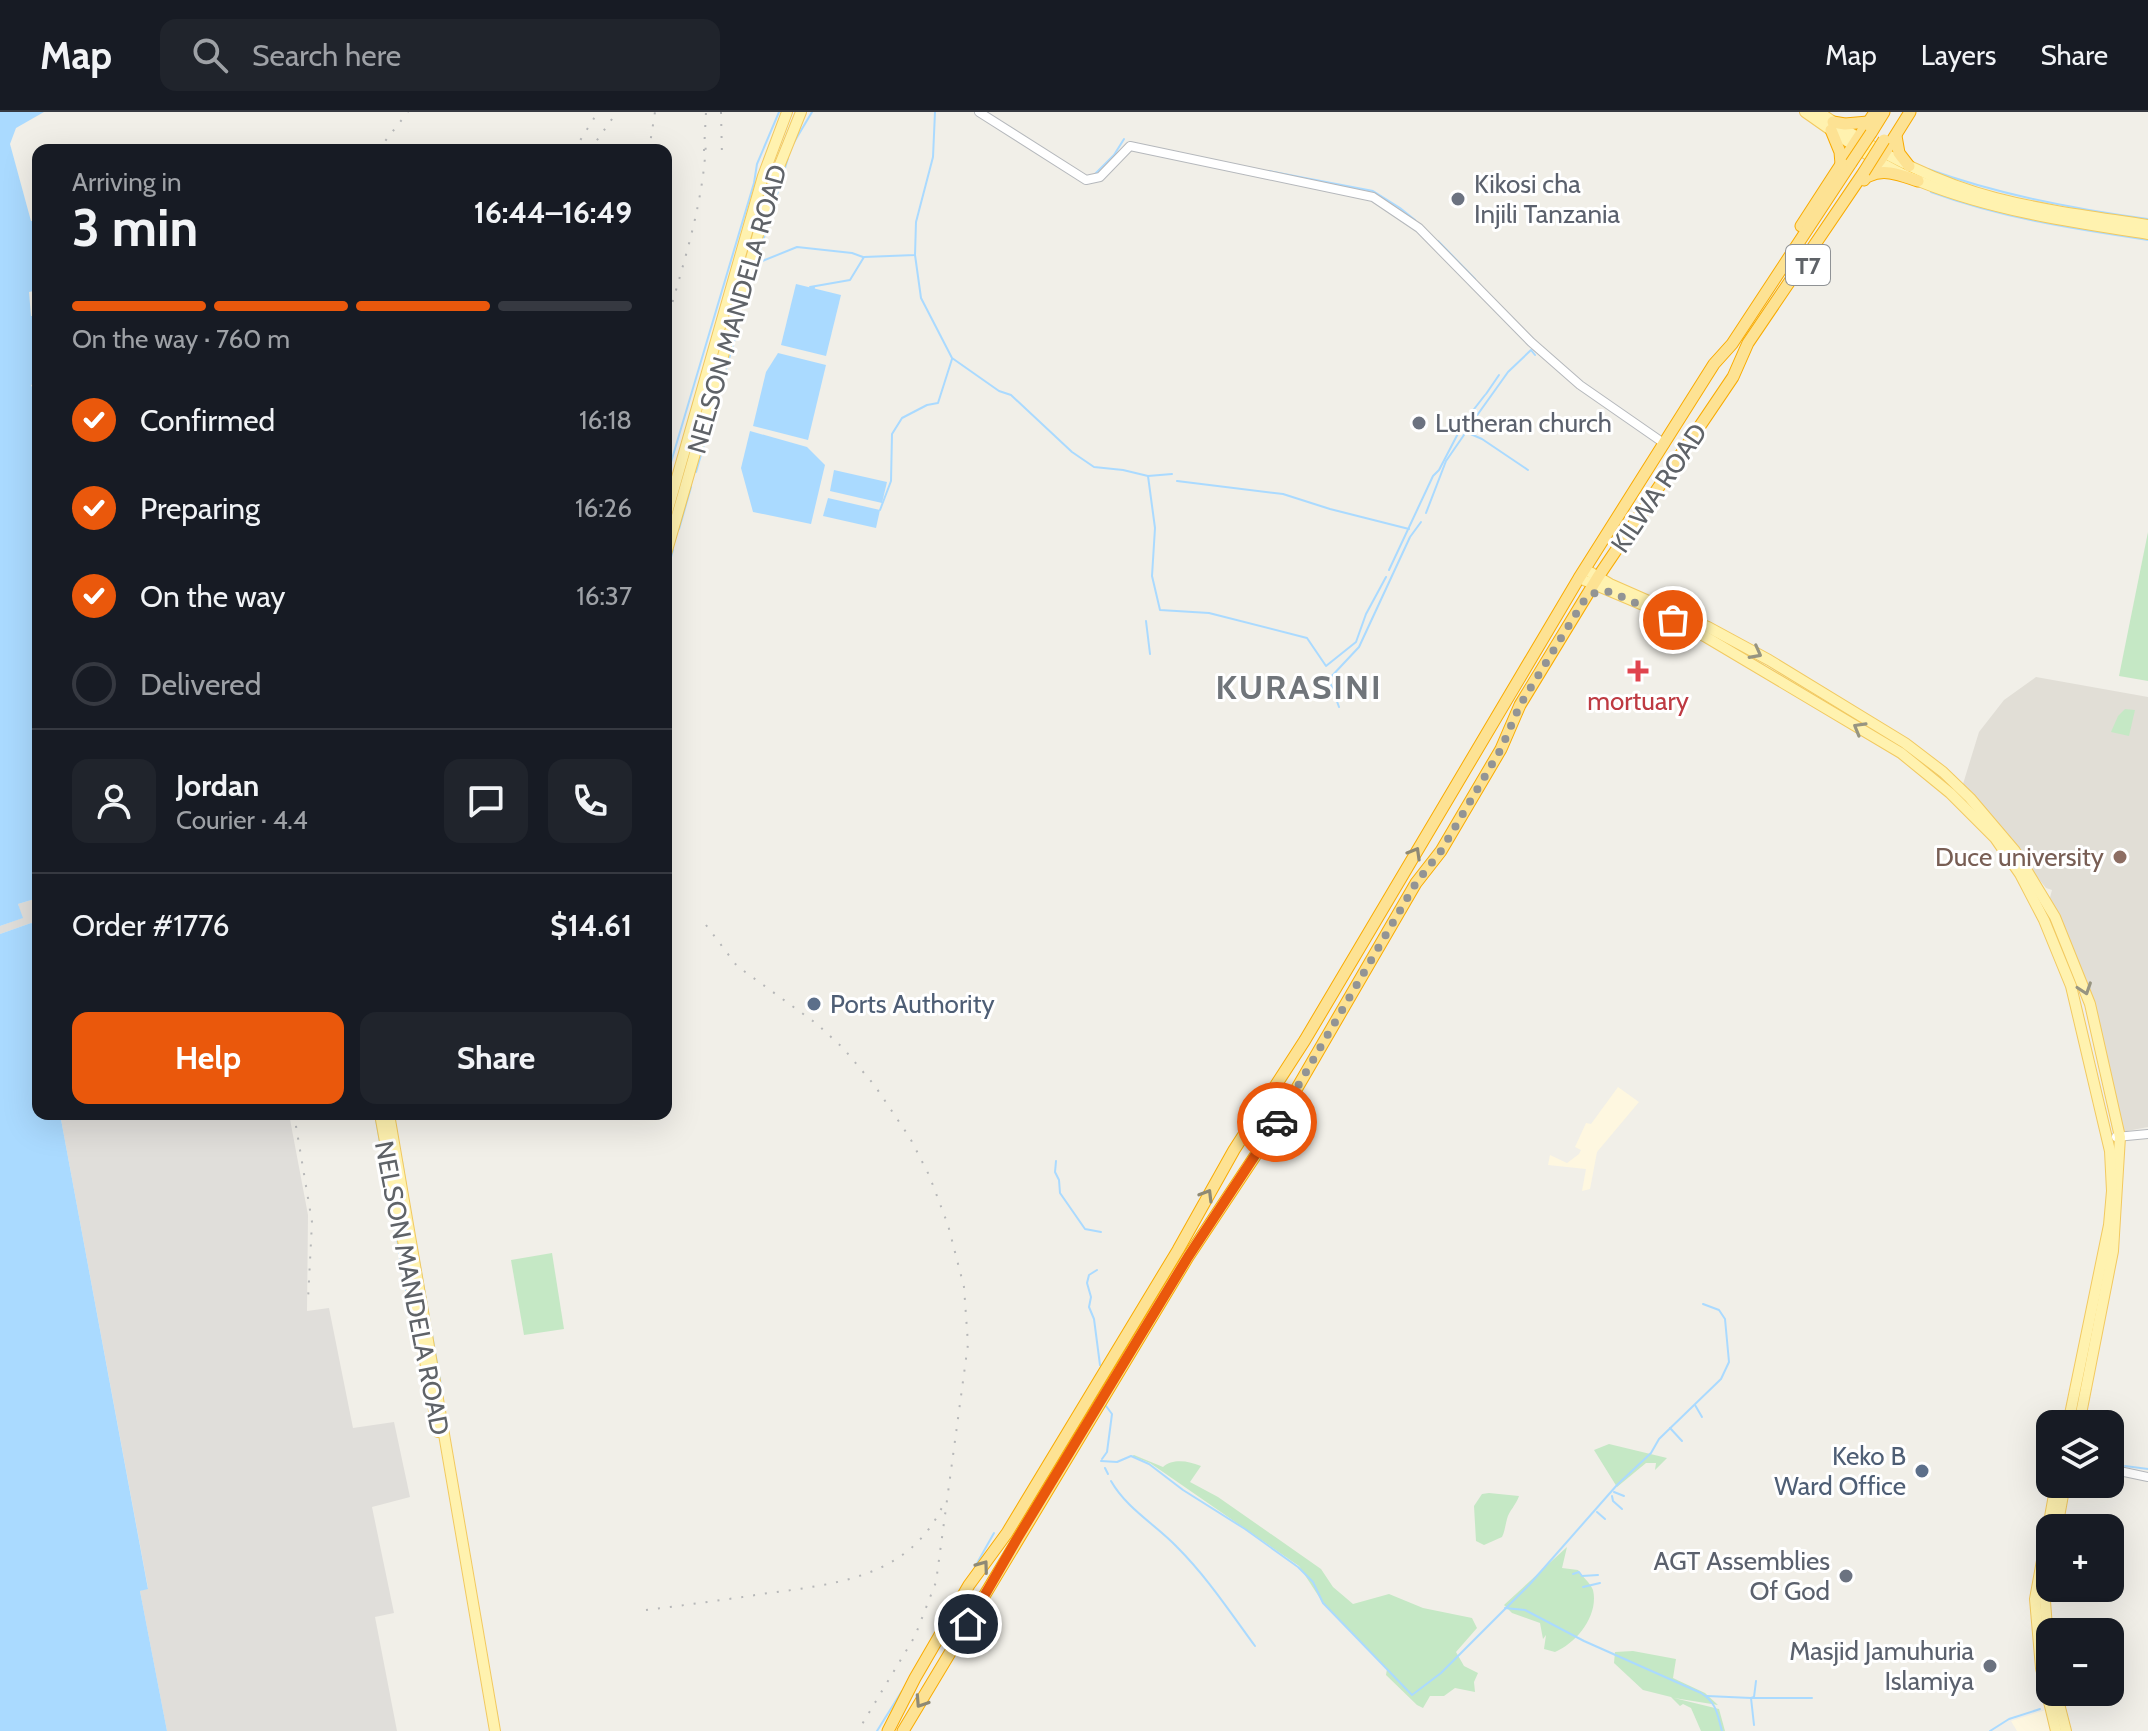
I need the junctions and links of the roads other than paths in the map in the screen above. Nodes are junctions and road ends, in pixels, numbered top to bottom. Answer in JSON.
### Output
{"nodes":[{"id":1,"x":787,"y":112,"type":"edge"},
{"id":2,"x":801,"y":112,"type":"edge"},
{"id":3,"x":979,"y":112,"type":"edge"},
{"id":4,"x":1805,"y":112,"type":"edge"},
{"id":5,"x":1819,"y":112,"type":"edge"},
{"id":6,"x":1884,"y":112,"type":"edge"},
{"id":7,"x":1902,"y":112,"type":"edge"},
{"id":8,"x":1910,"y":112,"type":"edge"},
{"id":9,"x":1871,"y":122,"type":"edge"},
{"id":10,"x":1832,"y":126,"type":"junction"},
{"id":11,"x":1890,"y":138,"type":"junction"},
{"id":12,"x":1856,"y":142,"type":"junction"},
{"id":13,"x":1882,"y":157,"type":"junction"},
{"id":14,"x":1846,"y":164,"type":"junction"},
{"id":15,"x":1909,"y":166,"type":"junction"},
{"id":16,"x":1863,"y":176,"type":"junction"},
{"id":17,"x":1918,"y":181,"type":"junction"},
{"id":18,"x":2148,"y":225,"type":"edge"},
{"id":19,"x":2148,"y":234,"type":"edge"},
{"id":20,"x":1665,"y":444,"type":"junction"},
{"id":21,"x":672,"y":495,"type":"edge"},
{"id":22,"x":672,"y":533,"type":"edge"},
{"id":23,"x":1582,"y":573,"type":"junction"},
{"id":24,"x":1599,"y":576,"type":"junction"},
{"id":25,"x":1610,"y":588,"type":"junction"},
{"id":26,"x":1587,"y":596,"type":"junction"},
{"id":27,"x":381,"y":1120,"type":"edge"},
{"id":28,"x":390,"y":1120,"type":"edge"},
{"id":29,"x":2148,"y":1134,"type":"edge"},
{"id":30,"x":2107,"y":1137,"type":"junction"},
{"id":31,"x":2120,"y":1137,"type":"junction"},
{"id":32,"x":2071,"y":1410,"type":"edge"},
{"id":33,"x":2082,"y":1410,"type":"edge"},
{"id":34,"x":447,"y":1461,"type":"junction"},
{"id":35,"x":2124,"y":1472,"type":"edge"},
{"id":36,"x":2148,"y":1477,"type":"edge"},
{"id":37,"x":2053,"y":1498,"type":"edge"},
{"id":38,"x":2060,"y":1706,"type":"edge"},
{"id":39,"x":495,"y":1731,"type":"edge"},
{"id":40,"x":888,"y":1731,"type":"edge"},
{"id":41,"x":903,"y":1731,"type":"edge"},
{"id":42,"x":2056,"y":1731,"type":"edge"},
{"id":43,"x":2066,"y":1731,"type":"edge"}],
"edges":[{"from":1,"to":21,"type":"main road","name":"NELSON MANDELA ROAD"},
{"from":2,"to":22,"type":"main road","name":"NELSON MANDELA ROAD"},
{"from":3,"to":20,"type":"street"},
{"from":4,"to":10,"type":"main road"},
{"from":5,"to":10,"type":"main road"},
{"from":6,"to":9,"type":"highway","name":"KILWA ROAD","number":"T7"},
{"from":7,"to":11,"type":"highway","name":"KILWA ROAD","number":"T7"},
{"from":8,"to":11,"type":"highway","number":"T7"},
{"from":9,"to":10,"type":"highway"},
{"from":9,"to":12,"type":"highway","number":"T7"},
{"from":9,"to":14,"type":"highway","name":"KILWA ROAD","number":"T7","bridge":true},
{"from":10,"to":12,"type":"main road"},
{"from":10,"to":14,"type":"highway"},
{"from":11,"to":13,"type":"highway","number":"T7"},
{"from":11,"to":15,"type":"highway"},
{"from":11,"to":16,"type":"highway","name":"KILWA ROAD","number":"T7","bridge":true},
{"from":12,"to":13,"type":"main road"},
{"from":12,"to":14,"type":"highway","number":"T7"},
{"from":13,"to":15,"type":"main road"},
{"from":13,"to":16,"type":"highway","number":"T7"},
{"from":13,"to":17,"type":"main road"},
{"from":14,"to":20,"type":"highway","name":"KILWA ROAD","number":"T7"},
{"from":15,"to":18,"type":"main road"},
{"from":16,"to":17,"type":"highway"},
{"from":16,"to":24,"type":"highway","name":"KILWA ROAD","number":"T7"},
{"from":17,"to":19,"type":"main road"},
{"from":20,"to":23,"type":"highway","name":"KILWA ROAD","number":"T7"},
{"from":23,"to":24,"type":"main road"},
{"from":40,"to":23,"type":"highway","name":"KILWA ROAD","number":"T7","one_way":true},
{"from":24,"to":25,"type":"main road"},
{"from":24,"to":25,"type":"main road"},
{"from":24,"to":26,"type":"highway","name":"KILWA ROAD","number":"T7"},
{"from":25,"to":26,"type":"main road"},
{"from":30,"to":25,"type":"main road","one_way":true},
{"from":25,"to":31,"type":"main road","one_way":true},
{"from":26,"to":41,"type":"highway","name":"KILWA ROAD","number":"T7","one_way":true},
{"from":27,"to":34,"type":"main road","name":"NELSON MANDELA ROAD"},
{"from":28,"to":34,"type":"main road","name":"NELSON MANDELA ROAD"},
{"from":29,"to":31,"type":"street"},
{"from":30,"to":31,"type":"street"},
{"from":30,"to":32,"type":"main road"},
{"from":31,"to":33,"type":"main road"},
{"from":34,"to":39,"type":"main road","name":"NELSON MANDELA ROAD"},
{"from":35,"to":36,"type":"street"},
{"from":37,"to":42,"type":"main road"},
{"from":38,"to":43,"type":"main road"}]}
